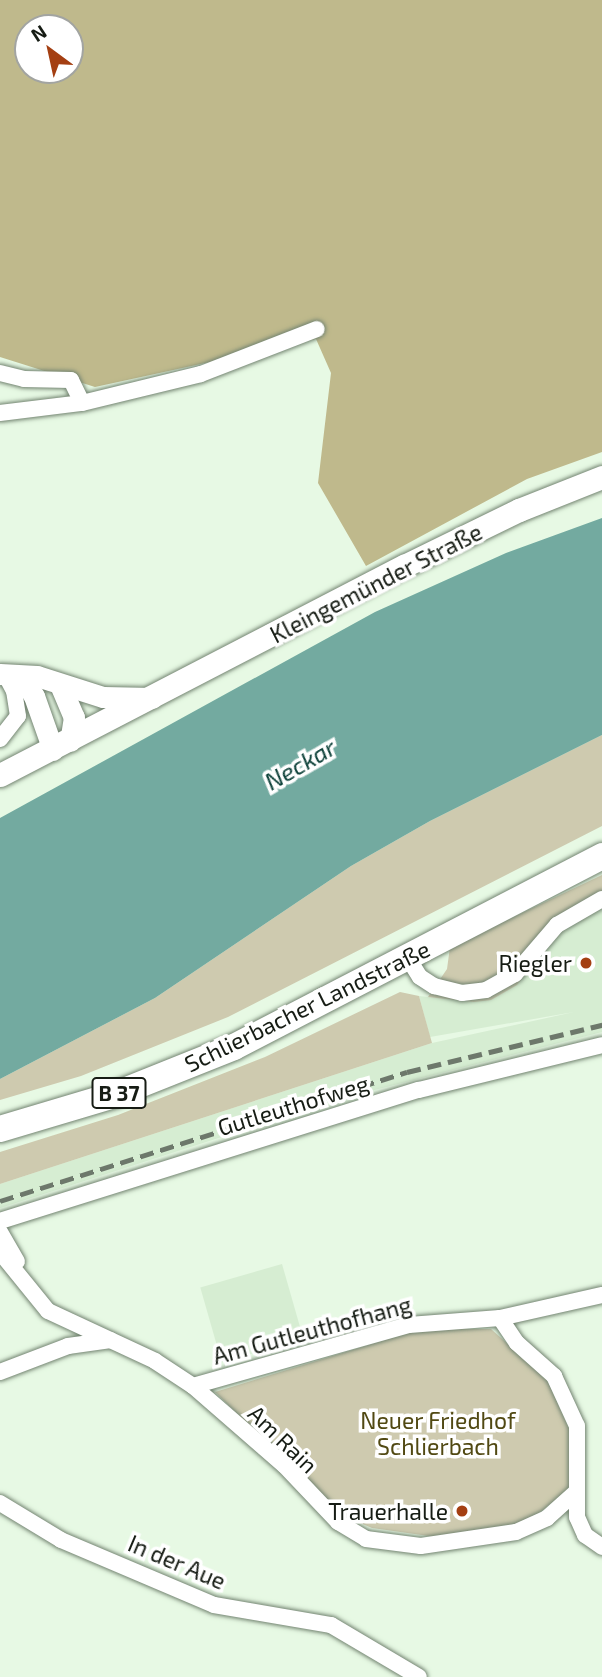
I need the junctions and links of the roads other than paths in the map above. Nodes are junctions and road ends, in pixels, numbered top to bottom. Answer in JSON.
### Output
{"nodes":[{"id":1,"x":317,"y":329,"type":"dead end"},
{"id":2,"x":0,"y":373,"type":"edge"},
{"id":3,"x":82,"y":403,"type":"junction"},
{"id":4,"x":0,"y":413,"type":"edge"},
{"id":5,"x":602,"y":477,"type":"edge"},
{"id":6,"x":8,"y":675,"type":"edge"},
{"id":7,"x":61,"y":687,"type":"junction"},
{"id":8,"x":154,"y":698,"type":"junction"},
{"id":9,"x":0,"y":739,"type":"edge"},
{"id":10,"x":61,"y":746,"type":"junction"},
{"id":11,"x":0,"y":775,"type":"edge"},
{"id":12,"x":602,"y":856,"type":"edge"},
{"id":13,"x":602,"y":899,"type":"edge"},
{"id":14,"x":408,"y":958,"type":"junction"},
{"id":15,"x":602,"y":1045,"type":"edge"},
{"id":16,"x":0,"y":1129,"type":"edge"},
{"id":17,"x":0,"y":1221,"type":"edge"},
{"id":18,"x":0,"y":1232,"type":"edge"},
{"id":19,"x":0,"y":1252,"type":"edge"},
{"id":20,"x":19,"y":1278,"type":"junction"},
{"id":21,"x":602,"y":1294,"type":"edge"},
{"id":22,"x":500,"y":1318,"type":"junction"},
{"id":23,"x":113,"y":1340,"type":"junction"},
{"id":24,"x":0,"y":1373,"type":"edge"},
{"id":25,"x":193,"y":1386,"type":"junction"},
{"id":26,"x":575,"y":1493,"type":"junction"},
{"id":27,"x":0,"y":1503,"type":"edge"},
{"id":28,"x":602,"y":1547,"type":"edge"},
{"id":29,"x":419,"y":1677,"type":"edge"}],
"edges":[{"from":1,"to":3,"type":"street"},
{"from":2,"to":3,"type":"street"},
{"from":3,"to":4,"type":"street"},
{"from":5,"to":8,"type":"main road","name":"Kleingemünder Straße"},
{"from":6,"to":7,"type":"street","name":"Kleingemünder Straße"},
{"from":6,"to":9,"type":"street"},
{"from":6,"to":10,"type":"street"},
{"from":7,"to":8,"type":"street","name":"Kleingemünder Straße"},
{"from":7,"to":10,"type":"street"},
{"from":8,"to":10,"type":"main road","name":"Kleingemünder Straße"},
{"from":10,"to":11,"type":"main road","name":"Kleingemünder Straße"},
{"from":12,"to":14,"type":"main road","name":"Schlierbacher Landstraße","number":"B 37"},
{"from":13,"to":14,"type":"street"},
{"from":14,"to":16,"type":"main road","name":"Schlierbacher Landstraße","number":"B 37"},
{"from":15,"to":17,"type":"street","name":"Gutleuthofweg"},
{"from":18,"to":20,"type":"street"},
{"from":19,"to":20,"type":"street","name":"Am Gutleuthofhang"},
{"from":20,"to":23,"type":"street","name":"Am Gutleuthofhang"},
{"from":21,"to":22,"type":"street","name":"Am Gutleuthofhang"},
{"from":22,"to":25,"type":"street","name":"Am Gutleuthofhang"},
{"from":22,"to":26,"type":"street"},
{"from":23,"to":24,"type":"street"},
{"from":23,"to":25,"type":"street","name":"Am Gutleuthofhang"},
{"from":25,"to":26,"type":"street","name":"Am Rain"},
{"from":26,"to":28,"type":"street"},
{"from":27,"to":29,"type":"street","name":"In der Aue"}]}
